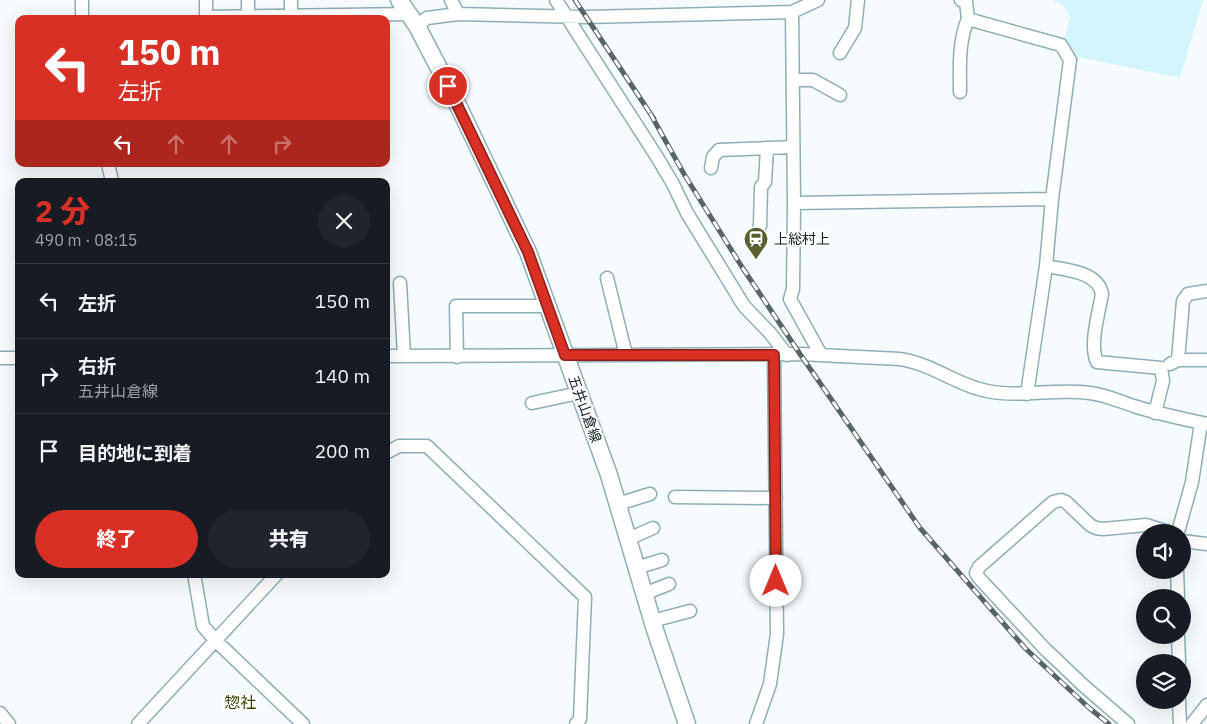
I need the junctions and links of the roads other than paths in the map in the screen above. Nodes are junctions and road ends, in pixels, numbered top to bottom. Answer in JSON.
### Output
{"nodes":[{"id":1,"x":82,"y":0,"type":"edge"},
{"id":2,"x":206,"y":0,"type":"edge"},
{"id":3,"x":248,"y":0,"type":"edge"},
{"id":4,"x":291,"y":0,"type":"edge"},
{"id":5,"x":400,"y":0,"type":"edge"},
{"id":6,"x":451,"y":0,"type":"edge"},
{"id":7,"x":556,"y":0,"type":"edge"},
{"id":8,"x":818,"y":0,"type":"edge"},
{"id":9,"x":858,"y":0,"type":"edge"},
{"id":10,"x":961,"y":0,"type":"edge"},
{"id":11,"x":792,"y":12,"type":"junction"},
{"id":12,"x":458,"y":14,"type":"junction"},
{"id":13,"x":82,"y":15,"type":"edge"},
{"id":14,"x":206,"y":15,"type":"edge"},
{"id":15,"x":248,"y":15,"type":"edge"},
{"id":16,"x":291,"y":15,"type":"edge"},
{"id":17,"x":567,"y":17,"type":"junction"},
{"id":18,"x":390,"y":19,"type":"edge"},
{"id":19,"x":968,"y":19,"type":"junction"},
{"id":20,"x":413,"y":20,"type":"junction"},
{"id":21,"x":840,"y":53,"type":"dead end"},
{"id":22,"x":792,"y":80,"type":"junction"},
{"id":23,"x":960,"y":92,"type":"dead end"},
{"id":24,"x":840,"y":95,"type":"dead end"},
{"id":25,"x":793,"y":147,"type":"junction"},
{"id":26,"x":767,"y":148,"type":"junction"},
{"id":27,"x":711,"y":168,"type":"dead end"},
{"id":28,"x":1052,"y":199,"type":"junction"},
{"id":29,"x":794,"y":203,"type":"junction"},
{"id":30,"x":760,"y":226,"type":"dead end"},
{"id":31,"x":1046,"y":266,"type":"junction"},
{"id":32,"x":607,"y":278,"type":"dead end"},
{"id":33,"x":400,"y":284,"type":"dead end"},
{"id":34,"x":1207,"y":291,"type":"edge"},
{"id":35,"x":547,"y":306,"type":"junction"},
{"id":36,"x":565,"y":355,"type":"junction"},
{"id":37,"x":626,"y":355,"type":"junction"},
{"id":38,"x":774,"y":355,"type":"junction"},
{"id":39,"x":787,"y":355,"type":"junction"},
{"id":40,"x":822,"y":355,"type":"junction"},
{"id":41,"x":390,"y":356,"type":"edge"},
{"id":42,"x":404,"y":356,"type":"junction"},
{"id":43,"x":457,"y":356,"type":"junction"},
{"id":44,"x":0,"y":358,"type":"edge"},
{"id":45,"x":15,"y":358,"type":"edge"},
{"id":46,"x":1178,"y":360,"type":"junction"},
{"id":47,"x":1207,"y":360,"type":"edge"},
{"id":48,"x":1161,"y":368,"type":"junction"},
{"id":49,"x":579,"y":393,"type":"junction"},
{"id":50,"x":1027,"y":394,"type":"junction"},
{"id":51,"x":532,"y":403,"type":"dead end"},
{"id":52,"x":1155,"y":412,"type":"junction"},
{"id":53,"x":1204,"y":423,"type":"edge"},
{"id":54,"x":390,"y":451,"type":"edge"},
{"id":55,"x":650,"y":494,"type":"dead end"},
{"id":56,"x":676,"y":497,"type":"dead end"},
{"id":57,"x":776,"y":498,"type":"junction"},
{"id":58,"x":618,"y":504,"type":"junction"},
{"id":59,"x":1180,"y":524,"type":"edge"},
{"id":60,"x":1136,"y":526,"type":"edge"},
{"id":61,"x":653,"y":528,"type":"dead end"},
{"id":62,"x":628,"y":538,"type":"junction"},
{"id":63,"x":1191,"y":542,"type":"edge"},
{"id":64,"x":1207,"y":544,"type":"edge"},
{"id":65,"x":662,"y":560,"type":"dead end"},
{"id":66,"x":636,"y":568,"type":"junction"},
{"id":67,"x":195,"y":578,"type":"edge"},
{"id":68,"x":273,"y":578,"type":"edge"},
{"id":69,"x":669,"y":584,"type":"dead end"},
{"id":70,"x":644,"y":594,"type":"junction"},
{"id":71,"x":690,"y":612,"type":"dead end"},
{"id":72,"x":652,"y":621,"type":"junction"},
{"id":73,"x":215,"y":640,"type":"junction"},
{"id":74,"x":1207,"y":705,"type":"edge"},
{"id":75,"x":1180,"y":709,"type":"edge"},
{"id":76,"x":0,"y":713,"type":"edge"},
{"id":77,"x":9,"y":724,"type":"edge"},
{"id":78,"x":138,"y":724,"type":"edge"},
{"id":79,"x":303,"y":724,"type":"edge"},
{"id":80,"x":576,"y":724,"type":"edge"},
{"id":81,"x":687,"y":724,"type":"edge"},
{"id":82,"x":756,"y":724,"type":"edge"},
{"id":83,"x":1128,"y":724,"type":"edge"},
{"id":84,"x":1180,"y":724,"type":"edge"},
{"id":85,"x":1192,"y":724,"type":"edge"}],
"edges":[{"from":1,"to":13,"type":"street"},
{"from":2,"to":14,"type":"street"},
{"from":3,"to":15,"type":"street"},
{"from":4,"to":16,"type":"street"},
{"from":5,"to":20,"type":"main road","name":"五井山倉線"},
{"from":6,"to":12,"type":"street"},
{"from":7,"to":17,"type":"street"},
{"from":8,"to":11,"type":"street"},
{"from":9,"to":21,"type":"street"},
{"from":10,"to":19,"type":"street"},
{"from":11,"to":17,"type":"street"},
{"from":11,"to":22,"type":"street"},
{"from":12,"to":17,"type":"street"},
{"from":12,"to":20,"type":"street"},
{"from":17,"to":39,"type":"street"},
{"from":18,"to":20,"type":"street"},
{"from":19,"to":23,"type":"street"},
{"from":19,"to":28,"type":"street"},
{"from":20,"to":35,"type":"main road","name":"五井山倉線"},
{"from":22,"to":24,"type":"street"},
{"from":22,"to":25,"type":"street"},
{"from":25,"to":26,"type":"street"},
{"from":25,"to":29,"type":"street"},
{"from":26,"to":27,"type":"street"},
{"from":26,"to":30,"type":"street"},
{"from":28,"to":29,"type":"street"},
{"from":28,"to":31,"type":"street"},
{"from":29,"to":40,"type":"street"},
{"from":31,"to":48,"type":"street"},
{"from":31,"to":50,"type":"street"},
{"from":32,"to":37,"type":"street"},
{"from":33,"to":42,"type":"street"},
{"from":34,"to":46,"type":"street"},
{"from":35,"to":36,"type":"main road","name":"五井山倉線"},
{"from":35,"to":43,"type":"street"},
{"from":36,"to":37,"type":"street"},
{"from":36,"to":43,"type":"street"},
{"from":36,"to":49,"type":"main road","name":"五井山倉線"},
{"from":37,"to":38,"type":"street"},
{"from":38,"to":39,"type":"street"},
{"from":38,"to":57,"type":"street"},
{"from":39,"to":40,"type":"street"},
{"from":40,"to":50,"type":"street"},
{"from":41,"to":42,"type":"street"},
{"from":42,"to":43,"type":"street"},
{"from":44,"to":45,"type":"street"},
{"from":46,"to":47,"type":"street"},
{"from":46,"to":48,"type":"street"},
{"from":48,"to":52,"type":"street"},
{"from":49,"to":51,"type":"street"},
{"from":49,"to":58,"type":"main road","name":"五井山倉線"},
{"from":50,"to":52,"type":"street"},
{"from":52,"to":53,"type":"street"},
{"from":53,"to":59,"type":"street"},
{"from":54,"to":80,"type":"street"},
{"from":55,"to":58,"type":"street"},
{"from":56,"to":57,"type":"street"},
{"from":57,"to":82,"type":"street"},
{"from":58,"to":62,"type":"main road","name":"五井山倉線"},
{"from":60,"to":83,"type":"street"},
{"from":61,"to":62,"type":"street"},
{"from":62,"to":66,"type":"main road","name":"五井山倉線"},
{"from":63,"to":64,"type":"street"},
{"from":65,"to":66,"type":"street"},
{"from":66,"to":70,"type":"main road","name":"五井山倉線"},
{"from":67,"to":73,"type":"street"},
{"from":68,"to":73,"type":"street"},
{"from":69,"to":70,"type":"street"},
{"from":70,"to":72,"type":"main road","name":"五井山倉線"},
{"from":71,"to":72,"type":"street"},
{"from":72,"to":81,"type":"main road","name":"五井山倉線"},
{"from":73,"to":78,"type":"street"},
{"from":73,"to":79,"type":"street"},
{"from":74,"to":85,"type":"street"},
{"from":75,"to":84,"type":"street"},
{"from":76,"to":77,"type":"street"}]}
